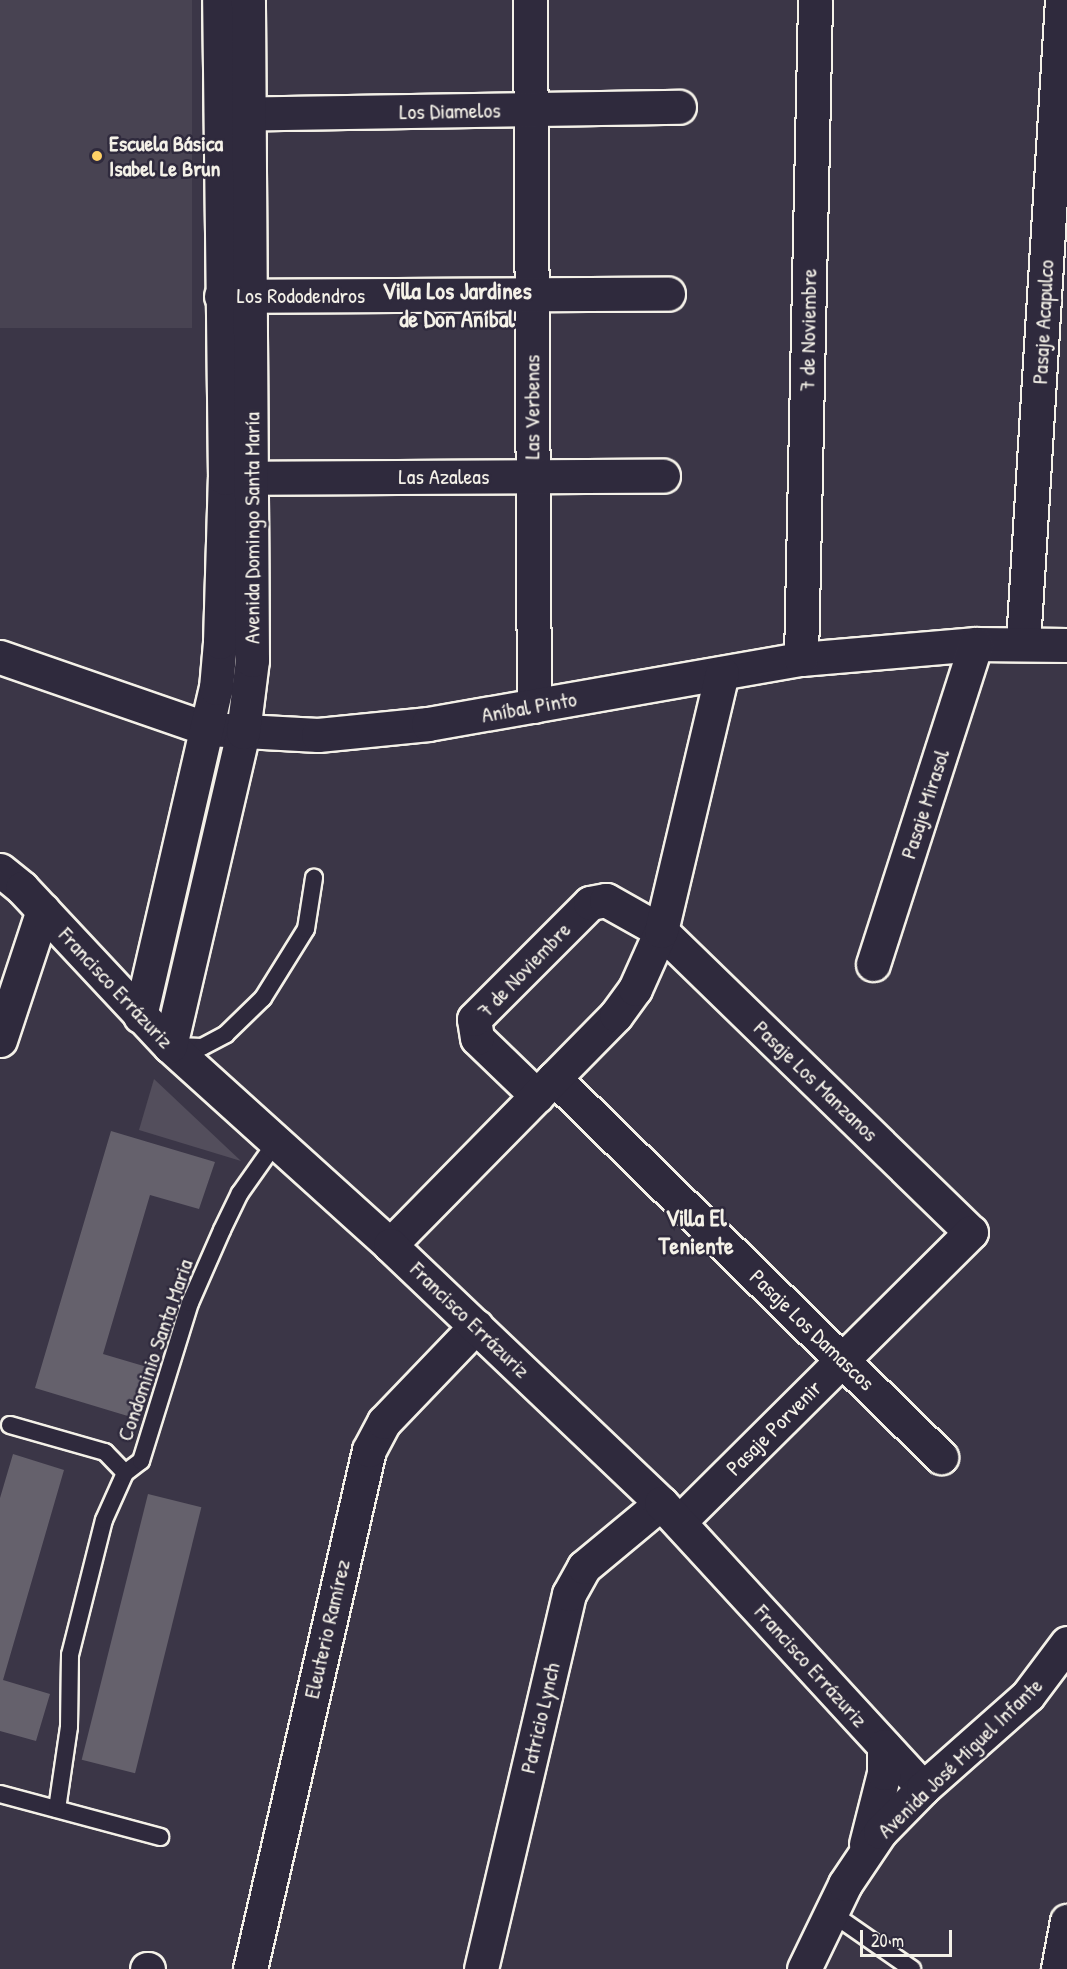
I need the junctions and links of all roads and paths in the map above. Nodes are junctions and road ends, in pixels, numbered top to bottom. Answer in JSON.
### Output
{"nodes":[{"id":1,"x":219,"y":0,"type":"edge"},
{"id":2,"x":248,"y":0,"type":"edge"},
{"id":3,"x":530,"y":0,"type":"edge"},
{"id":4,"x":815,"y":0,"type":"edge"},
{"id":5,"x":1062,"y":0,"type":"edge"},
{"id":6,"x":679,"y":107,"type":"dead end"},
{"id":7,"x":530,"y":109,"type":"junction"},
{"id":8,"x":236,"y":114,"type":"junction"},
{"id":9,"x":532,"y":294,"type":"junction"},
{"id":10,"x":668,"y":294,"type":"dead end"},
{"id":11,"x":236,"y":296,"type":"junction"},
{"id":12,"x":663,"y":476,"type":"dead end"},
{"id":13,"x":533,"y":477,"type":"junction"},
{"id":14,"x":239,"y":478,"type":"junction"},
{"id":15,"x":1023,"y":643,"type":"junction"},
{"id":16,"x":976,"y":644,"type":"junction"},
{"id":17,"x":1067,"y":645,"type":"edge"},
{"id":18,"x":0,"y":657,"type":"edge"},
{"id":19,"x":801,"y":659,"type":"junction"},
{"id":20,"x":722,"y":673,"type":"junction"},
{"id":21,"x":534,"y":706,"type":"junction"},
{"id":22,"x":208,"y":729,"type":"junction"},
{"id":23,"x":243,"y":732,"type":"junction"},
{"id":24,"x":0,"y":870,"type":"edge"},
{"id":25,"x":314,"y":878,"type":"dead end"},
{"id":26,"x":44,"y":910,"type":"junction"},
{"id":27,"x":661,"y":931,"type":"junction"},
{"id":28,"x":873,"y":964,"type":"dead end"},
{"id":29,"x":140,"y":1016,"type":"junction"},
{"id":30,"x":0,"y":1040,"type":"edge"},
{"id":31,"x":170,"y":1046,"type":"junction"},
{"id":32,"x":546,"y":1087,"type":"junction"},
{"id":33,"x":276,"y":1142,"type":"junction"},
{"id":34,"x":971,"y":1232,"type":"joint"},
{"id":35,"x":390,"y":1245,"type":"junction"},
{"id":36,"x":476,"y":1326,"type":"junction"},
{"id":37,"x":843,"y":1360,"type":"junction"},
{"id":38,"x":10,"y":1425,"type":"dead end"},
{"id":39,"x":941,"y":1457,"type":"dead end"},
{"id":40,"x":125,"y":1473,"type":"junction"},
{"id":41,"x":670,"y":1512,"type":"junction"},
{"id":42,"x":1066,"y":1647,"type":"edge"},
{"id":43,"x":884,"y":1746,"type":"junction"},
{"id":44,"x":922,"y":1788,"type":"junction"},
{"id":45,"x":0,"y":1794,"type":"edge"},
{"id":46,"x":57,"y":1809,"type":"junction"},
{"id":47,"x":160,"y":1838,"type":"dead end"},
{"id":48,"x":862,"y":1857,"type":"junction"},
{"id":49,"x":830,"y":1912,"type":"junction"},
{"id":50,"x":1067,"y":1921,"type":"edge"},
{"id":51,"x":250,"y":1969,"type":"edge"},
{"id":52,"x":481,"y":1969,"type":"edge"},
{"id":53,"x":804,"y":1969,"type":"edge"},
{"id":54,"x":912,"y":1969,"type":"edge"},
{"id":55,"x":1058,"y":1969,"type":"edge"}],
"edges":[{"from":1,"to":8,"type":"street","name":"Avenida Domingo Santa María"},
{"from":2,"to":8,"type":"street","name":"Avenida Domingo Santa María"},
{"from":3,"to":7,"type":"street","name":"Las Verbenas"},
{"from":4,"to":19,"type":"street","name":"7 de Noviembre"},
{"from":5,"to":15,"type":"street","name":"Pasaje Acapulco"},
{"from":6,"to":7,"type":"street","name":"Los Diamelos"},
{"from":7,"to":8,"type":"street","name":"Los Diamelos"},
{"from":7,"to":9,"type":"street","name":"Las Verbenas"},
{"from":8,"to":11,"type":"street","name":"Avenida Domingo Santa María"},
{"from":9,"to":10,"type":"street","name":"Los Rododendros"},
{"from":9,"to":11,"type":"street","name":"Los Rododendros"},
{"from":9,"to":13,"type":"street","name":"Las Verbenas"},
{"from":11,"to":14,"type":"street","name":"Avenida Domingo Santa María"},
{"from":12,"to":13,"type":"street","name":"Las Azaleas"},
{"from":13,"to":14,"type":"street","name":"Las Azaleas"},
{"from":13,"to":21,"type":"street","name":"Las Verbenas"},
{"from":14,"to":22,"type":"street","name":"Avenida Domingo Santa María"},
{"from":14,"to":23,"type":"street","name":"Avenida Domingo Santa María"},
{"from":15,"to":16,"type":"street","name":"Aníbal Pinto"},
{"from":15,"to":17,"type":"street","name":"Aníbal Pinto"},
{"from":16,"to":19,"type":"street","name":"Aníbal Pinto"},
{"from":16,"to":28,"type":"street","name":"Pasaje Mirasol"},
{"from":18,"to":22,"type":"street","name":"Aníbal Pinto"},
{"from":19,"to":20,"type":"street","name":"Aníbal Pinto"},
{"from":20,"to":21,"type":"street","name":"Aníbal Pinto"},
{"from":20,"to":27,"type":"street"},
{"from":21,"to":23,"type":"street","name":"Aníbal Pinto"},
{"from":22,"to":23,"type":"street","name":"Aníbal Pinto"},
{"from":22,"to":29,"type":"street","name":"Avenida Domingo Santa María"},
{"from":23,"to":31,"type":"street","name":"Avenida Domingo Santa María"},
{"from":24,"to":26,"type":"street","name":"Francisco Errázuriz"},
{"from":25,"to":31,"type":"lane"},
{"from":26,"to":29,"type":"street","name":"Francisco Errázuriz"},
{"from":26,"to":30,"type":"street"},
{"from":27,"to":32,"type":"street"},
{"from":27,"to":32,"type":"street","name":"7 de Noviembre"},
{"from":27,"to":34,"type":"street","name":"Pasaje Los Manzanos"},
{"from":29,"to":31,"type":"street","name":"Francisco Errázuriz"},
{"from":31,"to":33,"type":"street","name":"Francisco Errázuriz"},
{"from":32,"to":35,"type":"street"},
{"from":32,"to":37,"type":"street","name":"Pasaje Los Damascos"},
{"from":33,"to":35,"type":"street","name":"Francisco Errázuriz"},
{"from":33,"to":40,"type":"lane","name":"Condominio Santa Maria"},
{"from":34,"to":37,"type":"street","name":"Pasaje Porvenir"},
{"from":35,"to":36,"type":"street","name":"Francisco Errázuriz"},
{"from":36,"to":41,"type":"street","name":"Francisco Errázuriz"},
{"from":36,"to":51,"type":"street","name":"Eleuterio Ramírez"},
{"from":37,"to":39,"type":"street","name":"Pasaje Los Damascos"},
{"from":37,"to":41,"type":"street","name":"Pasaje Porvenir"},
{"from":38,"to":40,"type":"lane","name":"Condominio Santa Maria"},
{"from":40,"to":46,"type":"lane","name":"Condominio Santa Maria"},
{"from":41,"to":43,"type":"street","name":"Francisco Errázuriz"},
{"from":41,"to":52,"type":"street","name":"Patricio Lynch"},
{"from":42,"to":44,"type":"street","name":"Avenida José Miguel Infante"},
{"from":43,"to":44,"type":"street","name":"Francisco Errázuriz"},
{"from":43,"to":48,"type":"street"},
{"from":44,"to":48,"type":"street","name":"Avenida José Miguel Infante"},
{"from":45,"to":46,"type":"lane"},
{"from":46,"to":47,"type":"lane"},
{"from":48,"to":49,"type":"street","name":"Avenida José Miguel Infante"},
{"from":49,"to":53,"type":"street","name":"Avenida José Miguel Infante"},
{"from":49,"to":54,"type":"lane"},
{"from":50,"to":55,"type":"street"}]}
